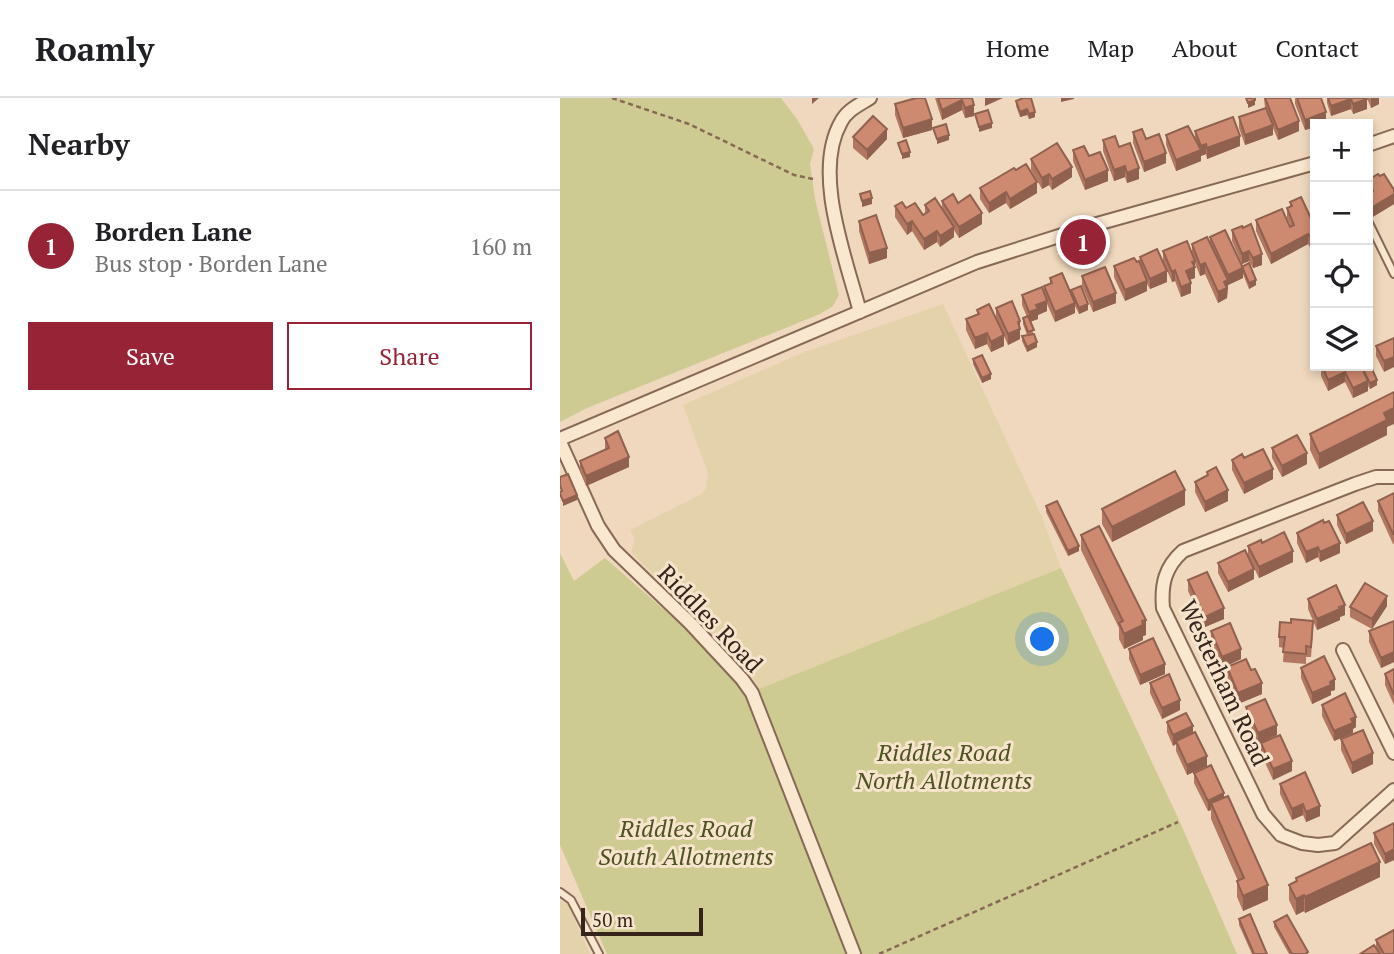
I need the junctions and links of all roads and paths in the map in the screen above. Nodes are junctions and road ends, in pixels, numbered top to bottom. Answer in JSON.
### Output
{"nodes":[{"id":1,"x":612,"y":98,"type":"edge"},
{"id":2,"x":870,"y":98,"type":"edge"},
{"id":3,"x":1394,"y":136,"type":"edge"},
{"id":4,"x":1373,"y":143,"type":"edge"},
{"id":5,"x":1310,"y":164,"type":"edge"},
{"id":6,"x":813,"y":180,"type":"dead end"},
{"id":7,"x":1373,"y":231,"type":"edge"},
{"id":8,"x":1394,"y":274,"type":"edge"},
{"id":9,"x":860,"y":312,"type":"junction"},
{"id":10,"x":560,"y":440,"type":"edge"},
{"id":11,"x":1394,"y":477,"type":"edge"},
{"id":12,"x":1343,"y":650,"type":"dead end"},
{"id":13,"x":1394,"y":753,"type":"edge"},
{"id":14,"x":1394,"y":790,"type":"edge"},
{"id":15,"x":1178,"y":822,"type":"dead end"},
{"id":16,"x":560,"y":892,"type":"edge"},
{"id":17,"x":599,"y":954,"type":"edge"},
{"id":18,"x":854,"y":954,"type":"edge"},
{"id":19,"x":879,"y":954,"type":"edge"}],
"edges":[{"from":1,"to":6,"type":"path"},
{"from":2,"to":9,"type":"street"},
{"from":3,"to":4,"type":"street"},
{"from":5,"to":9,"type":"street"},
{"from":7,"to":8,"type":"lane"},
{"from":9,"to":10,"type":"street"},
{"from":10,"to":18,"type":"street","name":"Riddles Road"},
{"from":11,"to":14,"type":"street","name":"Westerham Road"},
{"from":12,"to":13,"type":"street"},
{"from":15,"to":19,"type":"path"},
{"from":16,"to":17,"type":"lane"}]}
